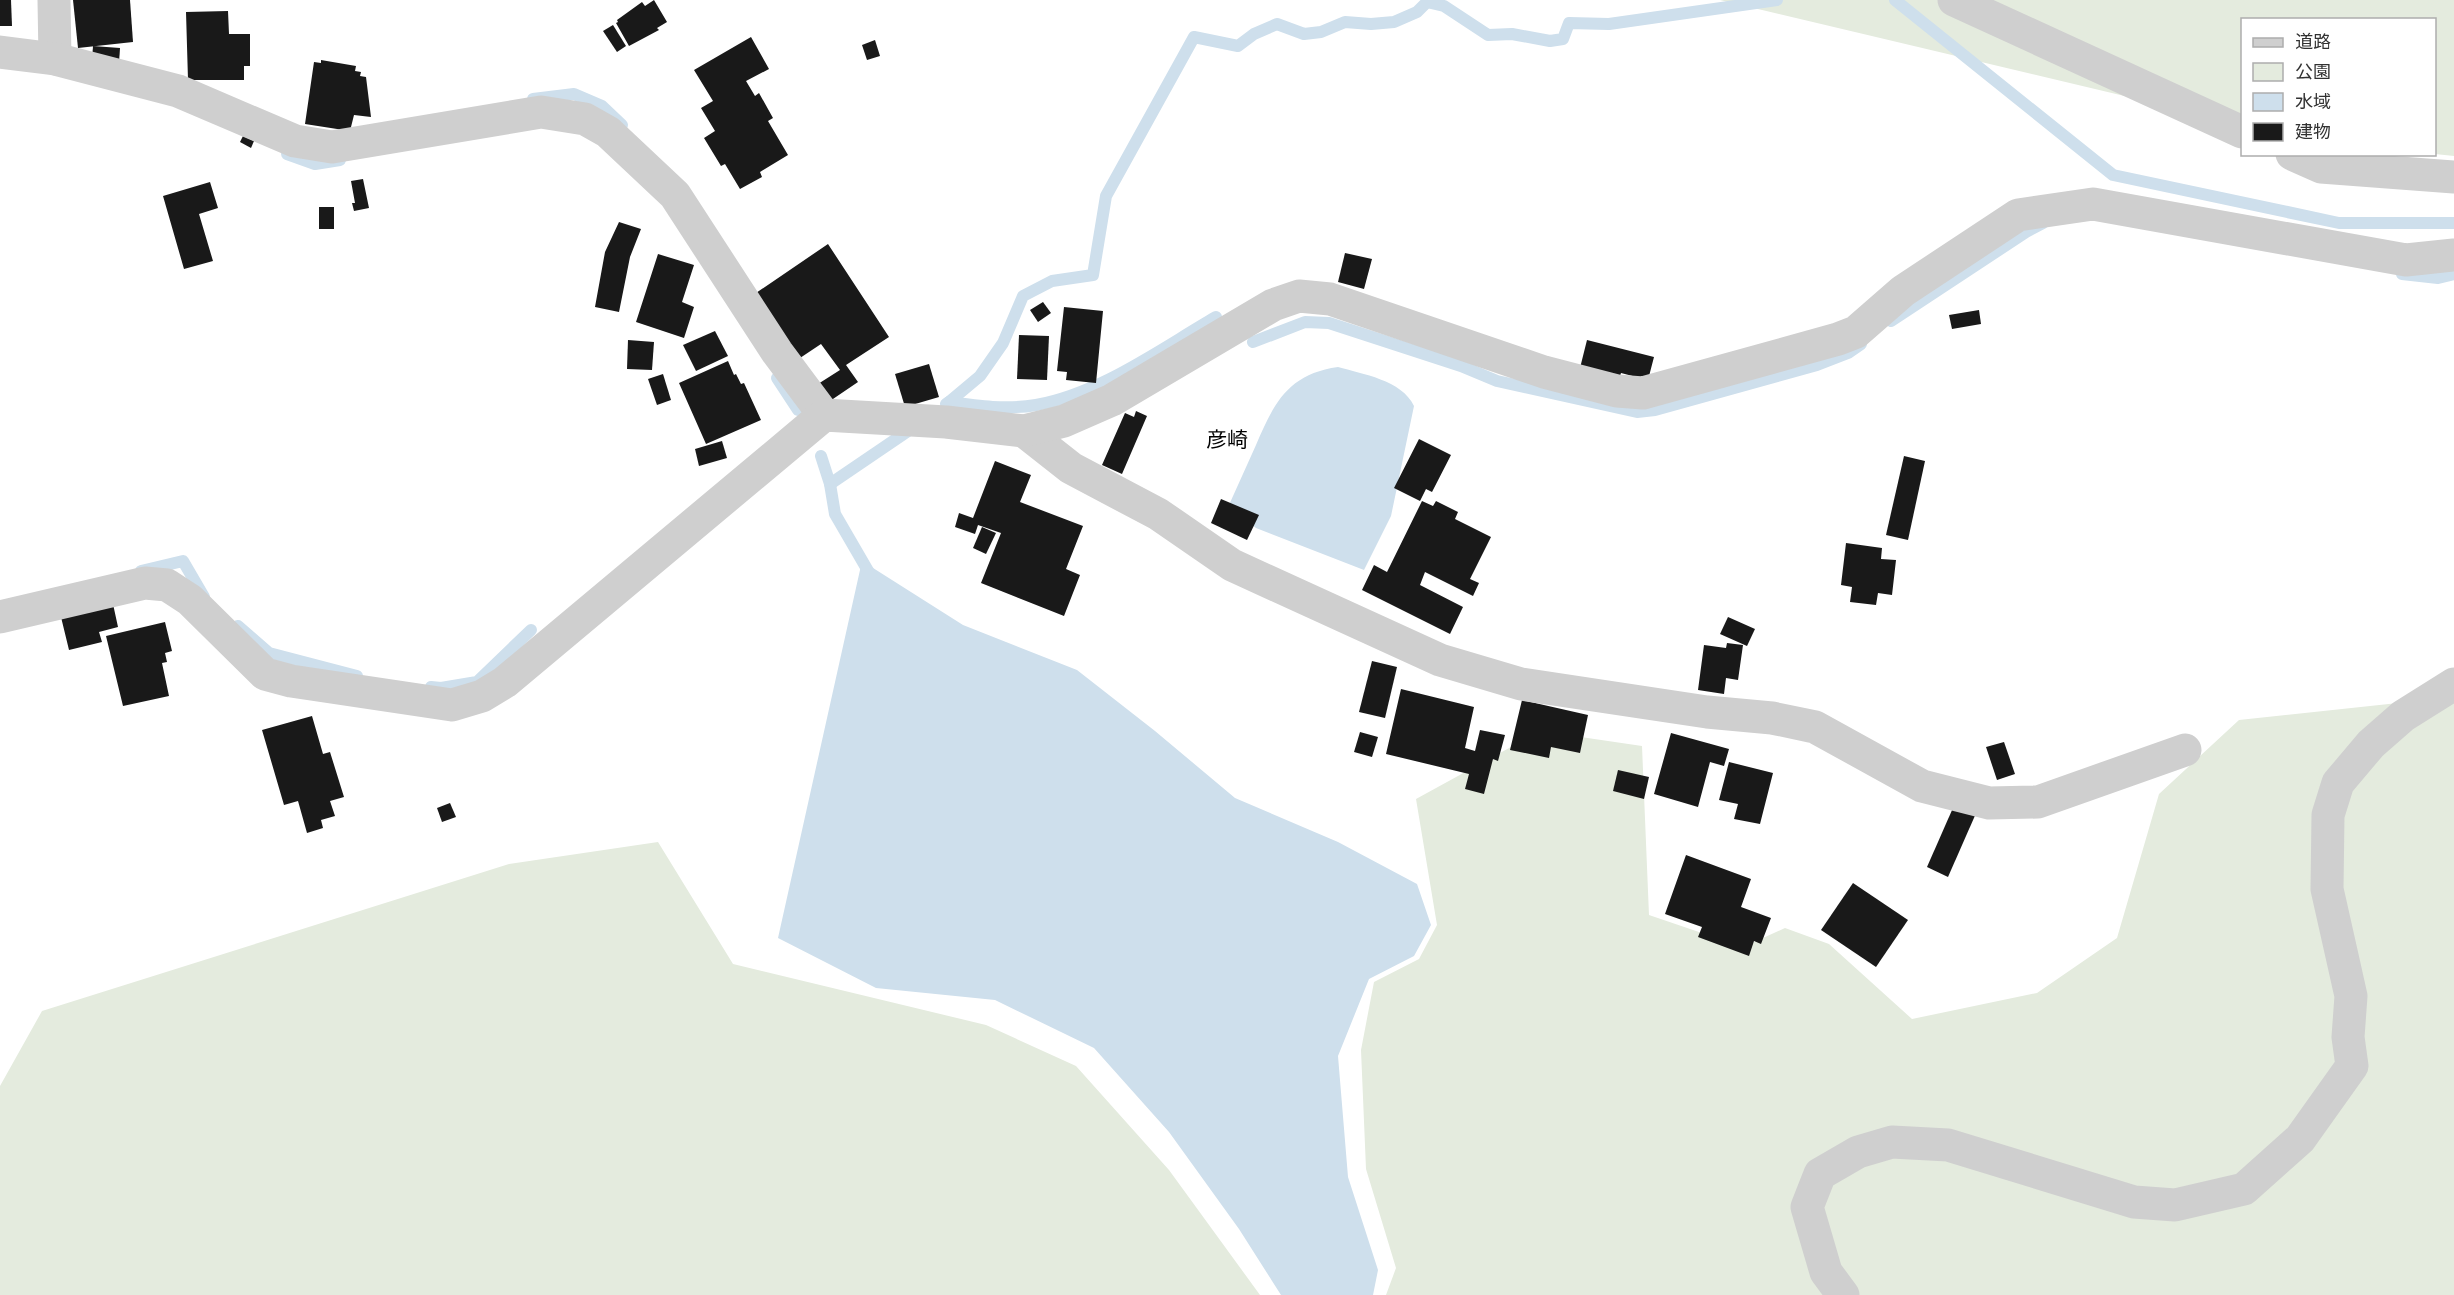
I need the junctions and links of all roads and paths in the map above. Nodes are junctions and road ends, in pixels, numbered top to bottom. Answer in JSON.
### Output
{"nodes":[{"id":1,"x":54,"y":0,"type":"edge"},
{"id":2,"x":1954,"y":0,"type":"edge"},
{"id":3,"x":0,"y":52,"type":"edge"},
{"id":4,"x":55,"y":59,"type":"junction"},
{"id":5,"x":2241,"y":132,"type":"edge"},
{"id":6,"x":2296,"y":156,"type":"edge"},
{"id":7,"x":2454,"y":177,"type":"edge"},
{"id":8,"x":2454,"y":255,"type":"edge"},
{"id":9,"x":824,"y":415,"type":"junction"},
{"id":10,"x":1024,"y":431,"type":"junction"},
{"id":11,"x":0,"y":617,"type":"edge"},
{"id":12,"x":2454,"y":684,"type":"edge"},
{"id":13,"x":2185,"y":750,"type":"dead end"},
{"id":14,"x":1843,"y":1295,"type":"edge"}],
"edges":[{"from":1,"to":4,"type":"street"},
{"from":2,"to":5,"type":"street"},
{"from":3,"to":4,"type":"street"},
{"from":4,"to":9,"type":"street"},
{"from":6,"to":7,"type":"street"},
{"from":8,"to":10,"type":"street"},
{"from":9,"to":10,"type":"street"},
{"from":9,"to":11,"type":"street"},
{"from":10,"to":13,"type":"street"},
{"from":12,"to":14,"type":"street"}]}
